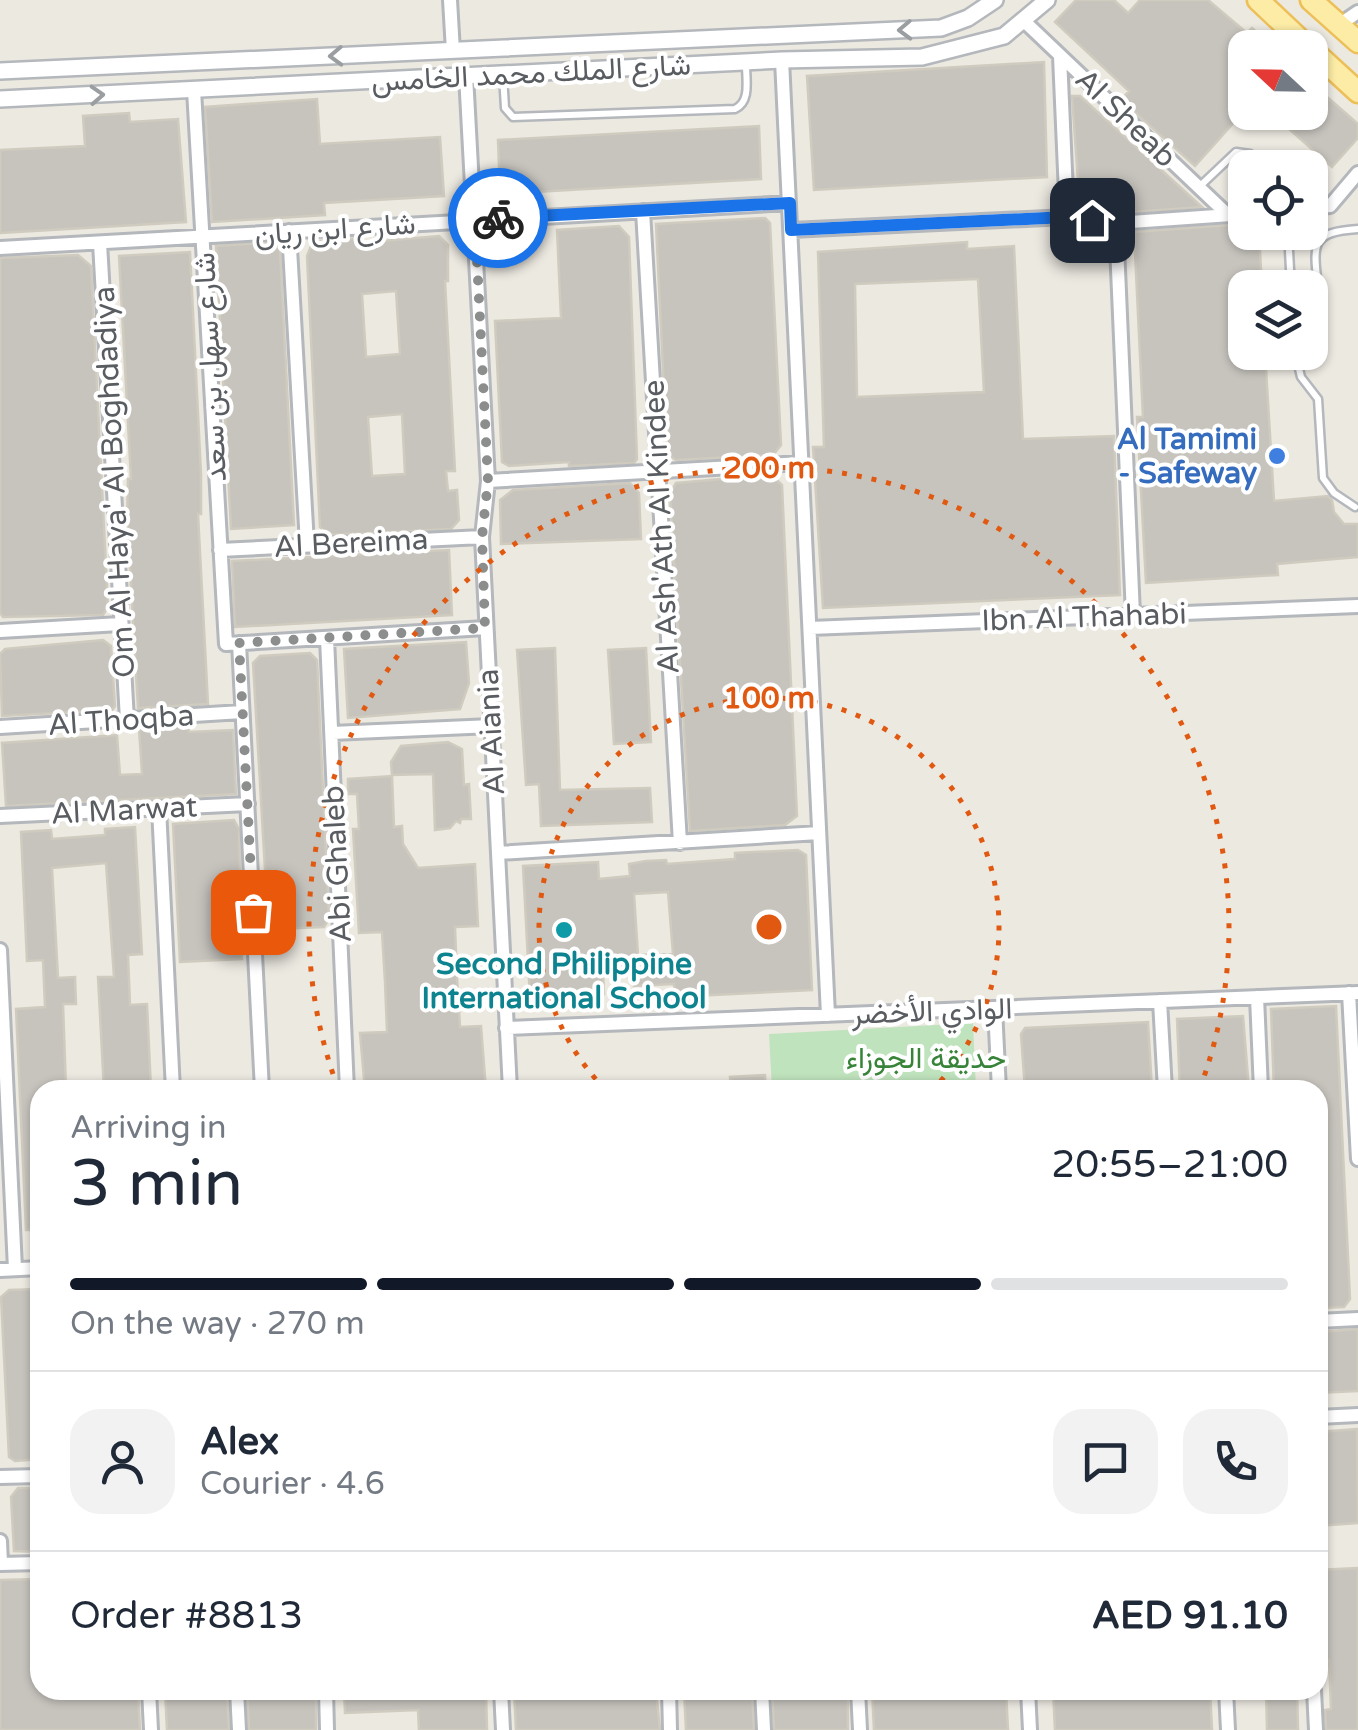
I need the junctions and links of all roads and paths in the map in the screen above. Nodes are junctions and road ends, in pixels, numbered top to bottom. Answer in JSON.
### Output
{"nodes":[{"id":1,"x":450,"y":0,"type":"edge"},
{"id":2,"x":995,"y":0,"type":"edge"},
{"id":3,"x":1047,"y":0,"type":"edge"},
{"id":4,"x":1258,"y":0,"type":"edge"},
{"id":5,"x":1312,"y":0,"type":"edge"},
{"id":6,"x":1358,"y":12,"type":"edge"},
{"id":7,"x":1024,"y":21,"type":"junction"},
{"id":8,"x":1339,"y":25,"type":"junction"},
{"id":9,"x":1290,"y":30,"type":"edge"},
{"id":10,"x":1358,"y":42,"type":"edge"},
{"id":11,"x":453,"y":52,"type":"junction"},
{"id":12,"x":1060,"y":56,"type":"junction"},
{"id":13,"x":782,"y":60,"type":"junction"},
{"id":14,"x":746,"y":64,"type":"junction"},
{"id":15,"x":1328,"y":64,"type":"edge"},
{"id":16,"x":0,"y":71,"type":"edge"},
{"id":17,"x":502,"y":74,"type":"junction"},
{"id":18,"x":466,"y":75,"type":"junction"},
{"id":19,"x":194,"y":90,"type":"junction"},
{"id":20,"x":1358,"y":92,"type":"edge"},
{"id":21,"x":0,"y":99,"type":"edge"},
{"id":22,"x":1228,"y":160,"type":"edge"},
{"id":23,"x":1358,"y":173,"type":"edge"},
{"id":24,"x":1198,"y":188,"type":"junction"},
{"id":25,"x":790,"y":203,"type":"junction"},
{"id":26,"x":1328,"y":206,"type":"edge"},
{"id":27,"x":642,"y":211,"type":"junction"},
{"id":28,"x":1228,"y":216,"type":"joint"},
{"id":29,"x":1067,"y":217,"type":"junction"},
{"id":30,"x":475,"y":219,"type":"junction"},
{"id":31,"x":1116,"y":223,"type":"junction"},
{"id":32,"x":1358,"y":229,"type":"edge"},
{"id":33,"x":791,"y":230,"type":"junction"},
{"id":34,"x":289,"y":231,"type":"junction"},
{"id":35,"x":203,"y":238,"type":"junction"},
{"id":36,"x":100,"y":244,"type":"junction"},
{"id":37,"x":0,"y":248,"type":"edge"},
{"id":38,"x":1316,"y":270,"type":"edge"},
{"id":39,"x":1299,"y":370,"type":"edge"},
{"id":40,"x":802,"y":464,"type":"junction"},
{"id":41,"x":658,"y":473,"type":"junction"},
{"id":42,"x":488,"y":481,"type":"junction"},
{"id":43,"x":1355,"y":507,"type":"dead end"},
{"id":44,"x":482,"y":537,"type":"junction"},
{"id":45,"x":307,"y":544,"type":"junction"},
{"id":46,"x":220,"y":550,"type":"junction"},
{"id":47,"x":1358,"y":606,"type":"edge"},
{"id":48,"x":1132,"y":615,"type":"junction"},
{"id":49,"x":120,"y":624,"type":"junction"},
{"id":50,"x":485,"y":628,"type":"junction"},
{"id":51,"x":810,"y":628,"type":"junction"},
{"id":52,"x":0,"y":631,"type":"edge"},
{"id":53,"x":326,"y":638,"type":"junction"},
{"id":54,"x":232,"y":644,"type":"junction"},
{"id":55,"x":242,"y":712,"type":"junction"},
{"id":56,"x":128,"y":720,"type":"junction"},
{"id":57,"x":492,"y":726,"type":"junction"},
{"id":58,"x":0,"y":727,"type":"edge"},
{"id":59,"x":332,"y":733,"type":"junction"},
{"id":60,"x":248,"y":804,"type":"junction"},
{"id":61,"x":159,"y":808,"type":"junction"},
{"id":62,"x":0,"y":816,"type":"edge"},
{"id":63,"x":820,"y":833,"type":"junction"},
{"id":64,"x":680,"y":842,"type":"junction"},
{"id":65,"x":498,"y":853,"type":"junction"},
{"id":66,"x":0,"y":950,"type":"edge"},
{"id":67,"x":1354,"y":993,"type":"edge"},
{"id":68,"x":1256,"y":997,"type":"junction"},
{"id":69,"x":1160,"y":1001,"type":"junction"},
{"id":70,"x":995,"y":1008,"type":"junction"},
{"id":71,"x":828,"y":1015,"type":"junction"},
{"id":72,"x":506,"y":1028,"type":"junction"},
{"id":73,"x":173,"y":1080,"type":"edge"},
{"id":74,"x":262,"y":1080,"type":"edge"},
{"id":75,"x":347,"y":1080,"type":"edge"},
{"id":76,"x":509,"y":1080,"type":"edge"},
{"id":77,"x":999,"y":1080,"type":"edge"},
{"id":78,"x":1164,"y":1080,"type":"edge"},
{"id":79,"x":1260,"y":1080,"type":"edge"},
{"id":80,"x":1358,"y":1159,"type":"edge"},
{"id":81,"x":30,"y":1268,"type":"edge"},
{"id":82,"x":16,"y":1269,"type":"junction"},
{"id":83,"x":0,"y":1270,"type":"edge"},
{"id":84,"x":1358,"y":1319,"type":"edge"},
{"id":85,"x":1328,"y":1320,"type":"edge"},
{"id":86,"x":1358,"y":1415,"type":"edge"},
{"id":87,"x":1328,"y":1416,"type":"edge"},
{"id":88,"x":30,"y":1476,"type":"edge"},
{"id":89,"x":0,"y":1477,"type":"edge"},
{"id":90,"x":0,"y":1542,"type":"edge"},
{"id":91,"x":30,"y":1562,"type":"edge"},
{"id":92,"x":0,"y":1564,"type":"edge"},
{"id":93,"x":149,"y":1700,"type":"edge"},
{"id":94,"x":238,"y":1700,"type":"edge"},
{"id":95,"x":326,"y":1700,"type":"edge"},
{"id":96,"x":502,"y":1700,"type":"edge"},
{"id":97,"x":668,"y":1700,"type":"edge"},
{"id":98,"x":762,"y":1700,"type":"edge"},
{"id":99,"x":858,"y":1700,"type":"edge"},
{"id":100,"x":1028,"y":1700,"type":"edge"},
{"id":101,"x":1226,"y":1700,"type":"edge"},
{"id":102,"x":1314,"y":1700,"type":"edge"},
{"id":103,"x":151,"y":1730,"type":"edge"},
{"id":104,"x":239,"y":1730,"type":"edge"},
{"id":105,"x":328,"y":1730,"type":"edge"},
{"id":106,"x":503,"y":1730,"type":"edge"},
{"id":107,"x":670,"y":1730,"type":"edge"},
{"id":108,"x":764,"y":1730,"type":"edge"},
{"id":109,"x":860,"y":1730,"type":"edge"},
{"id":110,"x":1030,"y":1730,"type":"edge"},
{"id":111,"x":1228,"y":1730,"type":"edge"},
{"id":112,"x":1316,"y":1730,"type":"edge"}],
"edges":[{"from":1,"to":11,"type":"street"},
{"from":2,"to":11,"type":"street","name":"شارع الملك محمد الخامس","one_way":true},
{"from":3,"to":7,"type":"street","name":"شارع الملك محمد الخامس"},
{"from":4,"to":9,"type":"main road"},
{"from":5,"to":8,"type":"main road"},
{"from":6,"to":8,"type":"street"},
{"from":7,"to":12,"type":"street","name":"Al Sheab"},
{"from":7,"to":13,"type":"street","name":"شارع الملك محمد الخامس"},
{"from":8,"to":10,"type":"main road"},
{"from":11,"to":16,"type":"street","name":"شارع الملك محمد الخامس","one_way":true},
{"from":12,"to":24,"type":"street","name":"Al Sheab"},
{"from":12,"to":29,"type":"street"},
{"from":13,"to":14,"type":"street","name":"شارع الملك محمد الخامس"},
{"from":13,"to":25,"type":"street"},
{"from":14,"to":17,"type":"street","name":"شارع الملك محمد الخامس"},
{"from":14,"to":17,"type":"lane"},
{"from":15,"to":20,"type":"main road"},
{"from":17,"to":18,"type":"street","name":"شارع الملك محمد الخامس"},
{"from":18,"to":19,"type":"street","name":"شارع الملك محمد الخامس"},
{"from":18,"to":30,"type":"street","name":"Al Aiania"},
{"from":21,"to":19,"type":"street","name":"شارع الملك محمد الخامس","one_way":true},
{"from":19,"to":35,"type":"street","name":"شارع سهل بن سعد"},
{"from":22,"to":24,"type":"lane"},
{"from":23,"to":26,"type":"street"},
{"from":24,"to":28,"type":"street","name":"Al Sheab"},
{"from":25,"to":27,"type":"street","name":"شارع ابن ريان"},
{"from":25,"to":33,"type":"street"},
{"from":27,"to":30,"type":"street","name":"شارع ابن ريان"},
{"from":27,"to":41,"type":"street","name":"Al Ash'Ath Al Kindee"},
{"from":28,"to":31,"type":"street"},
{"from":29,"to":31,"type":"street"},
{"from":29,"to":33,"type":"street"},
{"from":30,"to":34,"type":"street","name":"شارع ابن ريان"},
{"from":30,"to":42,"type":"street","name":"Al Aiania"},
{"from":31,"to":48,"type":"street"},
{"from":32,"to":38,"type":"lane"},
{"from":33,"to":40,"type":"street"},
{"from":34,"to":35,"type":"street","name":"شارع ابن ريان"},
{"from":34,"to":45,"type":"street"},
{"from":35,"to":36,"type":"street","name":"شارع ابن ريان"},
{"from":35,"to":46,"type":"street","name":"شارع سهل بن سعد"},
{"from":36,"to":37,"type":"street","name":"شارع ابن ريان"},
{"from":36,"to":49,"type":"street","name":"Om Al Haya' Al Boghdadiya"},
{"from":39,"to":43,"type":"lane"},
{"from":40,"to":41,"type":"street"},
{"from":40,"to":51,"type":"street"},
{"from":41,"to":42,"type":"street"},
{"from":41,"to":64,"type":"street","name":"Al Ash'Ath Al Kindee"},
{"from":42,"to":44,"type":"street","name":"Al Aiania"},
{"from":44,"to":45,"type":"street","name":"Al Bereima"},
{"from":44,"to":50,"type":"street","name":"Al Aiania"},
{"from":45,"to":46,"type":"street","name":"Al Bereima"},
{"from":46,"to":54,"type":"street","name":"شارع سهل بن سعد"},
{"from":47,"to":48,"type":"street","name":"Ibn Al Thahabi"},
{"from":48,"to":51,"type":"street","name":"Ibn Al Thahabi"},
{"from":49,"to":52,"type":"street"},
{"from":49,"to":56,"type":"street","name":"Om Al Haya' Al Boghdadiya"},
{"from":50,"to":53,"type":"street"},
{"from":50,"to":57,"type":"street","name":"Al Aiania"},
{"from":51,"to":63,"type":"street"},
{"from":53,"to":54,"type":"street"},
{"from":53,"to":59,"type":"street","name":"Abi Ghaleb"},
{"from":54,"to":55,"type":"street","name":"شارع سهل بن سعد"},
{"from":55,"to":56,"type":"street","name":"Al Thoqba"},
{"from":55,"to":60,"type":"street","name":"شارع سهل بن سعد"},
{"from":56,"to":58,"type":"street","name":"Al Thoqba"},
{"from":57,"to":59,"type":"street"},
{"from":57,"to":65,"type":"street","name":"Al Aiania"},
{"from":59,"to":75,"type":"street","name":"Abi Ghaleb"},
{"from":60,"to":61,"type":"street","name":"Al Marwat"},
{"from":60,"to":74,"type":"street","name":"شارع سهل بن سعد"},
{"from":61,"to":62,"type":"street","name":"Al Marwat"},
{"from":61,"to":73,"type":"street"},
{"from":63,"to":64,"type":"street"},
{"from":63,"to":71,"type":"street"},
{"from":64,"to":65,"type":"street"},
{"from":65,"to":72,"type":"street","name":"Al Aiania"},
{"from":66,"to":82,"type":"street"},
{"from":67,"to":68,"type":"street","name":"الوادي الأخضر"},
{"from":67,"to":80,"type":"street"},
{"from":68,"to":69,"type":"street","name":"الوادي الأخضر"},
{"from":68,"to":79,"type":"street"},
{"from":69,"to":70,"type":"street","name":"الوادي الأخضر"},
{"from":69,"to":78,"type":"street"},
{"from":70,"to":71,"type":"street","name":"الوادي الأخضر"},
{"from":70,"to":77,"type":"street"},
{"from":71,"to":72,"type":"street","name":"الوادي الأخضر"},
{"from":72,"to":76,"type":"street","name":"Al Aiania"},
{"from":81,"to":82,"type":"street"},
{"from":82,"to":83,"type":"street"},
{"from":84,"to":85,"type":"street"},
{"from":86,"to":87,"type":"street"},
{"from":88,"to":89,"type":"street"},
{"from":90,"to":92,"type":"street"},
{"from":91,"to":92,"type":"street"},
{"from":93,"to":103,"type":"street"},
{"from":94,"to":104,"type":"street"},
{"from":95,"to":105,"type":"street"},
{"from":96,"to":106,"type":"street"},
{"from":97,"to":107,"type":"street"},
{"from":98,"to":108,"type":"street"},
{"from":99,"to":109,"type":"street"},
{"from":100,"to":110,"type":"street"},
{"from":101,"to":111,"type":"street"},
{"from":102,"to":112,"type":"street"}]}
